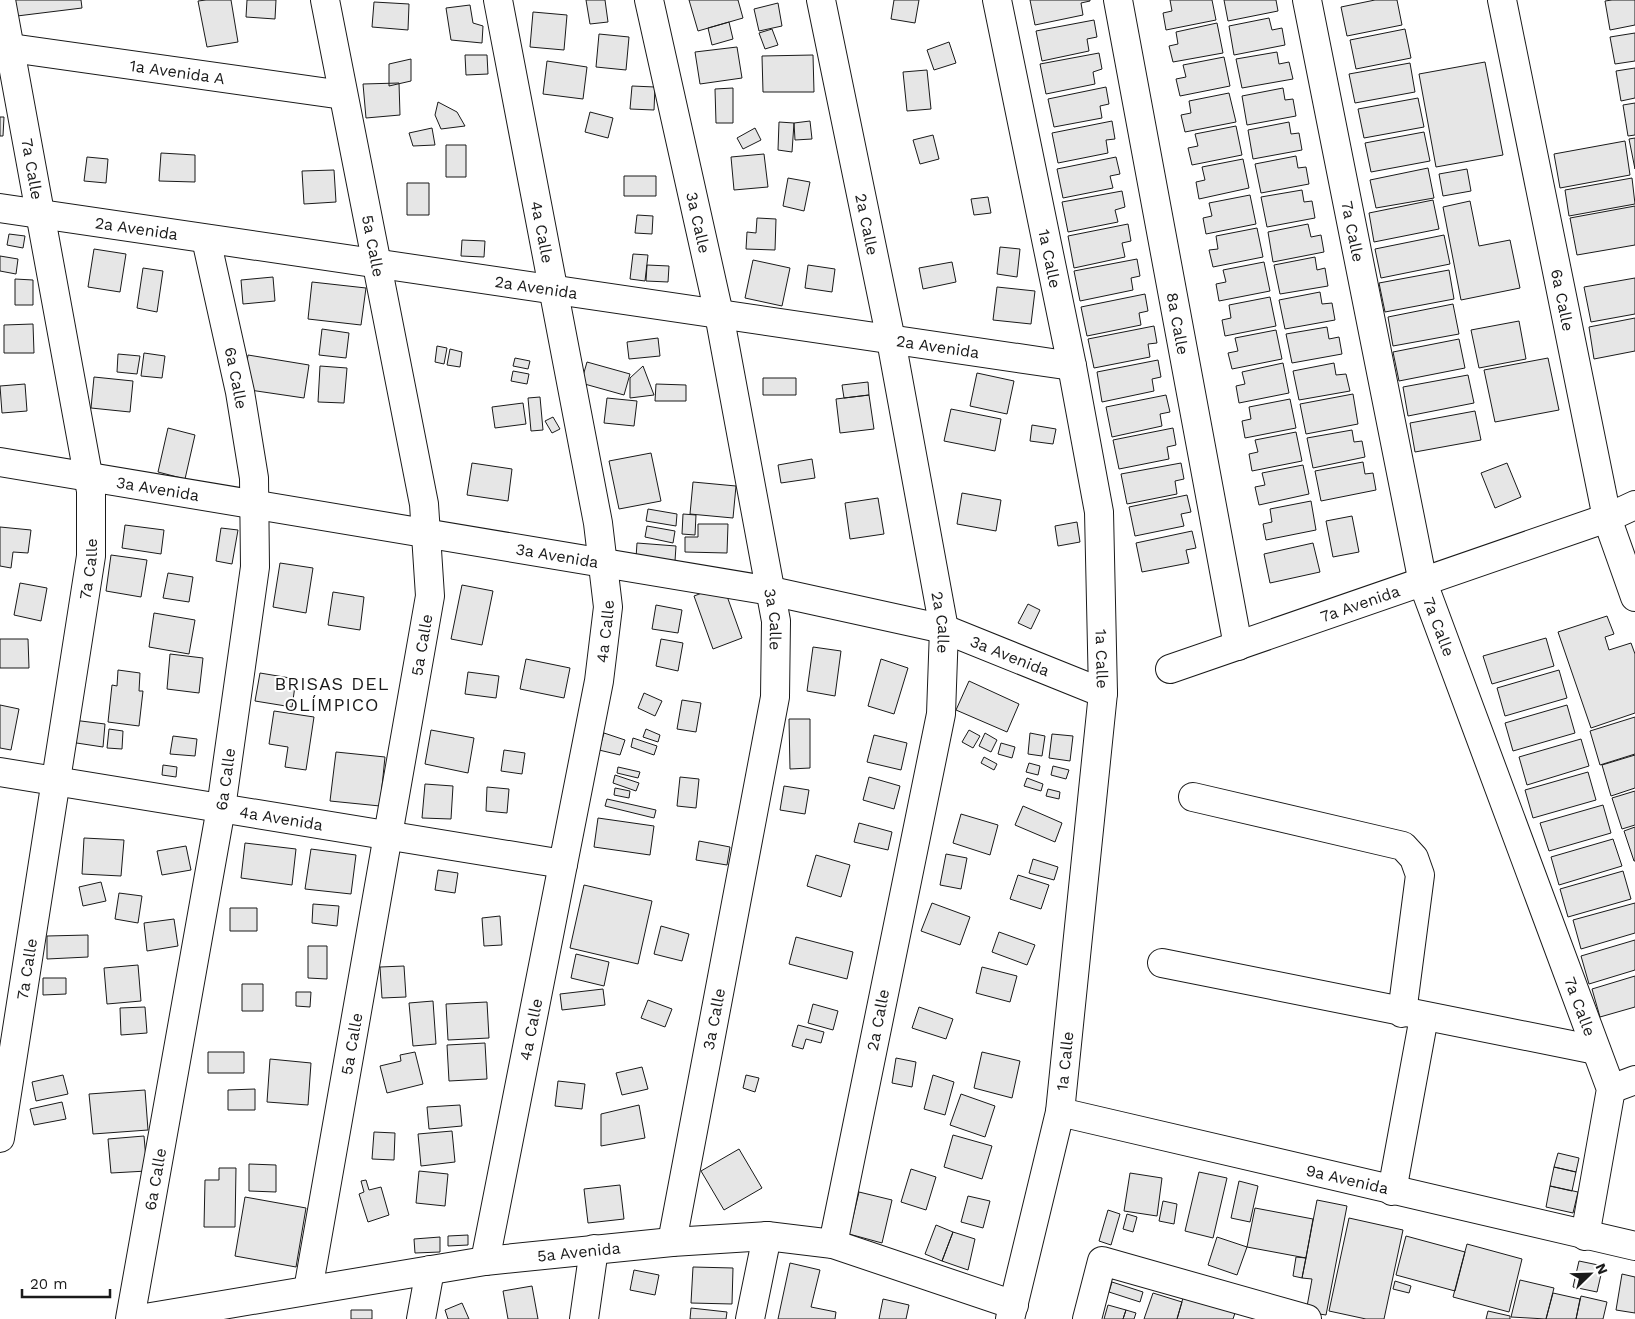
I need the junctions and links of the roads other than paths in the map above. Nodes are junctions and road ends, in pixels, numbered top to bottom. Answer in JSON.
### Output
{"nodes":[{"id":1,"x":1,"y":0,"type":"edge"},
{"id":2,"x":326,"y":0,"type":"edge"},
{"id":3,"x":498,"y":0,"type":"edge"},
{"id":4,"x":649,"y":0,"type":"edge"},
{"id":5,"x":821,"y":0,"type":"edge"},
{"id":6,"x":997,"y":0,"type":"edge"},
{"id":7,"x":1118,"y":0,"type":"edge"},
{"id":8,"x":1307,"y":0,"type":"edge"},
{"id":9,"x":1502,"y":0,"type":"edge"},
{"id":10,"x":11,"y":48,"type":"junction"},
{"id":11,"x":344,"y":94,"type":"junction"},
{"id":12,"x":0,"y":208,"type":"edge"},
{"id":13,"x":40,"y":214,"type":"junction"},
{"id":14,"x":206,"y":239,"type":"junction"},
{"id":15,"x":376,"y":264,"type":"junction"},
{"id":16,"x":554,"y":290,"type":"junction"},
{"id":17,"x":718,"y":314,"type":"junction"},
{"id":18,"x":891,"y":340,"type":"junction"},
{"id":19,"x":1072,"y":366,"type":"junction"},
{"id":20,"x":0,"y":462,"type":"edge"},
{"id":21,"x":88,"y":477,"type":"junction"},
{"id":22,"x":254,"y":505,"type":"junction"},
{"id":23,"x":1635,"y":505,"type":"edge"},
{"id":24,"x":1607,"y":518,"type":"junction"},
{"id":25,"x":426,"y":533,"type":"junction"},
{"id":26,"x":602,"y":563,"type":"junction"},
{"id":27,"x":1423,"y":582,"type":"junction"},
{"id":28,"x":770,"y":591,"type":"junction"},
{"id":29,"x":1635,"y":597,"type":"edge"},
{"id":30,"x":944,"y":630,"type":"junction"},
{"id":31,"x":1238,"y":646,"type":"junction"},
{"id":32,"x":1170,"y":669,"type":"dead end"},
{"id":33,"x":1103,"y":693,"type":"junction"},
{"id":34,"x":0,"y":772,"type":"edge"},
{"id":35,"x":56,"y":781,"type":"junction"},
{"id":36,"x":1193,"y":797,"type":"dead end"},
{"id":37,"x":221,"y":808,"type":"junction"},
{"id":38,"x":388,"y":835,"type":"junction"},
{"id":39,"x":563,"y":864,"type":"junction"},
{"id":40,"x":1162,"y":963,"type":"dead end"},
{"id":41,"x":1413,"y":1015,"type":"junction"},
{"id":42,"x":1596,"y":1050,"type":"junction"},
{"id":43,"x":1623,"y":1084,"type":"edge"},
{"id":44,"x":1060,"y":1112,"type":"junction"},
{"id":45,"x":0,"y":1138,"type":"edge"},
{"id":46,"x":1392,"y":1191,"type":"junction"},
{"id":47,"x":767,"y":1236,"type":"junction"},
{"id":48,"x":1585,"y":1236,"type":"junction"},
{"id":49,"x":672,"y":1242,"type":"junction"},
{"id":50,"x":834,"y":1244,"type":"junction"},
{"id":51,"x":1635,"y":1246,"type":"edge"},
{"id":52,"x":594,"y":1249,"type":"junction"},
{"id":53,"x":485,"y":1261,"type":"junction"},
{"id":54,"x":430,"y":1270,"type":"junction"},
{"id":55,"x":308,"y":1290,"type":"junction"},
{"id":56,"x":253,"y":1309,"type":"edge"},
{"id":57,"x":1012,"y":1312,"type":"edge"},
{"id":58,"x":130,"y":1319,"type":"edge"},
{"id":59,"x":138,"y":1319,"type":"edge"},
{"id":60,"x":421,"y":1319,"type":"edge"},
{"id":61,"x":584,"y":1319,"type":"edge"},
{"id":62,"x":750,"y":1319,"type":"edge"},
{"id":63,"x":1087,"y":1319,"type":"edge"},
{"id":64,"x":1307,"y":1319,"type":"edge"}],
"edges":[{"from":1,"to":10,"type":"street","name":"7a Calle"},
{"from":2,"to":11,"type":"street","name":"5a Calle"},
{"from":3,"to":16,"type":"street","name":"4a Calle"},
{"from":4,"to":17,"type":"street","name":"3a Calle"},
{"from":5,"to":18,"type":"street","name":"2a Calle"},
{"from":6,"to":19,"type":"street","name":"1a Calle"},
{"from":7,"to":31,"type":"street","name":"8a Calle"},
{"from":8,"to":27,"type":"street","name":"7a Calle"},
{"from":9,"to":24,"type":"street","name":"6a Calle"},
{"from":10,"to":11,"type":"street","name":"1a Avenida A"},
{"from":10,"to":13,"type":"street","name":"7a Calle"},
{"from":11,"to":15,"type":"street","name":"5a Calle"},
{"from":12,"to":13,"type":"street","name":"2a Avenida"},
{"from":13,"to":14,"type":"street","name":"2a Avenida"},
{"from":13,"to":21,"type":"street","name":"7a Calle"},
{"from":14,"to":15,"type":"street","name":"2a Avenida"},
{"from":14,"to":22,"type":"street","name":"6a Calle"},
{"from":15,"to":16,"type":"street","name":"2a Avenida"},
{"from":15,"to":25,"type":"street","name":"5a Calle"},
{"from":16,"to":17,"type":"street","name":"2a Avenida"},
{"from":16,"to":26,"type":"street","name":"4a Calle"},
{"from":17,"to":18,"type":"street","name":"2a Avenida"},
{"from":17,"to":28,"type":"street","name":"3a Calle"},
{"from":18,"to":19,"type":"street","name":"2a Avenida"},
{"from":18,"to":30,"type":"street","name":"2a Calle"},
{"from":19,"to":33,"type":"street","name":"1a Calle"},
{"from":20,"to":21,"type":"street","name":"3a Avenida"},
{"from":21,"to":22,"type":"street","name":"3a Avenida"},
{"from":21,"to":35,"type":"street","name":"7a Calle"},
{"from":22,"to":25,"type":"street","name":"3a Avenida"},
{"from":22,"to":37,"type":"street","name":"6a Calle"},
{"from":23,"to":24,"type":"street","name":"7a Avenida"},
{"from":24,"to":27,"type":"street","name":"7a Avenida"},
{"from":24,"to":29,"type":"street","name":"6a Calle"},
{"from":25,"to":26,"type":"street","name":"3a Avenida"},
{"from":25,"to":38,"type":"street","name":"5a Calle"},
{"from":26,"to":28,"type":"street","name":"3a Avenida"},
{"from":26,"to":39,"type":"street","name":"4a Calle"},
{"from":27,"to":31,"type":"street","name":"7a Avenida"},
{"from":27,"to":42,"type":"street","name":"7a Calle"},
{"from":28,"to":30,"type":"street","name":"3a Avenida"},
{"from":28,"to":49,"type":"street","name":"3a Calle"},
{"from":30,"to":33,"type":"street","name":"3a Avenida"},
{"from":30,"to":50,"type":"street","name":"2a Calle"},
{"from":31,"to":32,"type":"street","name":"7a Avenida"},
{"from":33,"to":44,"type":"street","name":"1a Calle"},
{"from":34,"to":35,"type":"street","name":"4a Avenida"},
{"from":35,"to":37,"type":"street","name":"4a Avenida"},
{"from":35,"to":45,"type":"street","name":"7a Calle"},
{"from":36,"to":41,"type":"street"},
{"from":37,"to":38,"type":"street","name":"4a Avenida"},
{"from":37,"to":58,"type":"street","name":"6a Calle"},
{"from":38,"to":39,"type":"street","name":"4a Avenida"},
{"from":38,"to":55,"type":"street","name":"5a Calle"},
{"from":39,"to":53,"type":"street","name":"4a Calle"},
{"from":40,"to":41,"type":"street"},
{"from":41,"to":42,"type":"street"},
{"from":41,"to":46,"type":"street"},
{"from":42,"to":43,"type":"street","name":"7a Calle"},
{"from":43,"to":48,"type":"street","name":"7a Calle"},
{"from":44,"to":46,"type":"street","name":"9a Avenida"},
{"from":44,"to":57,"type":"street","name":"1a Calle"},
{"from":46,"to":48,"type":"street","name":"9a Avenida"},
{"from":47,"to":49,"type":"street","name":"5a Avenida"},
{"from":47,"to":50,"type":"street","name":"5a Avenida"},
{"from":47,"to":62,"type":"street"},
{"from":48,"to":51,"type":"street","name":"9a Avenida"},
{"from":49,"to":52,"type":"street","name":"5a Avenida"},
{"from":50,"to":57,"type":"street","name":"5a Avenida"},
{"from":52,"to":53,"type":"street","name":"5a Avenida"},
{"from":52,"to":61,"type":"street"},
{"from":53,"to":54,"type":"street","name":"5a Avenida"},
{"from":54,"to":55,"type":"street","name":"5a Avenida"},
{"from":54,"to":60,"type":"street"},
{"from":55,"to":56,"type":"street","name":"5a Avenida"},
{"from":56,"to":59,"type":"street","name":"5a Avenida"},
{"from":63,"to":64,"type":"street"}]}
